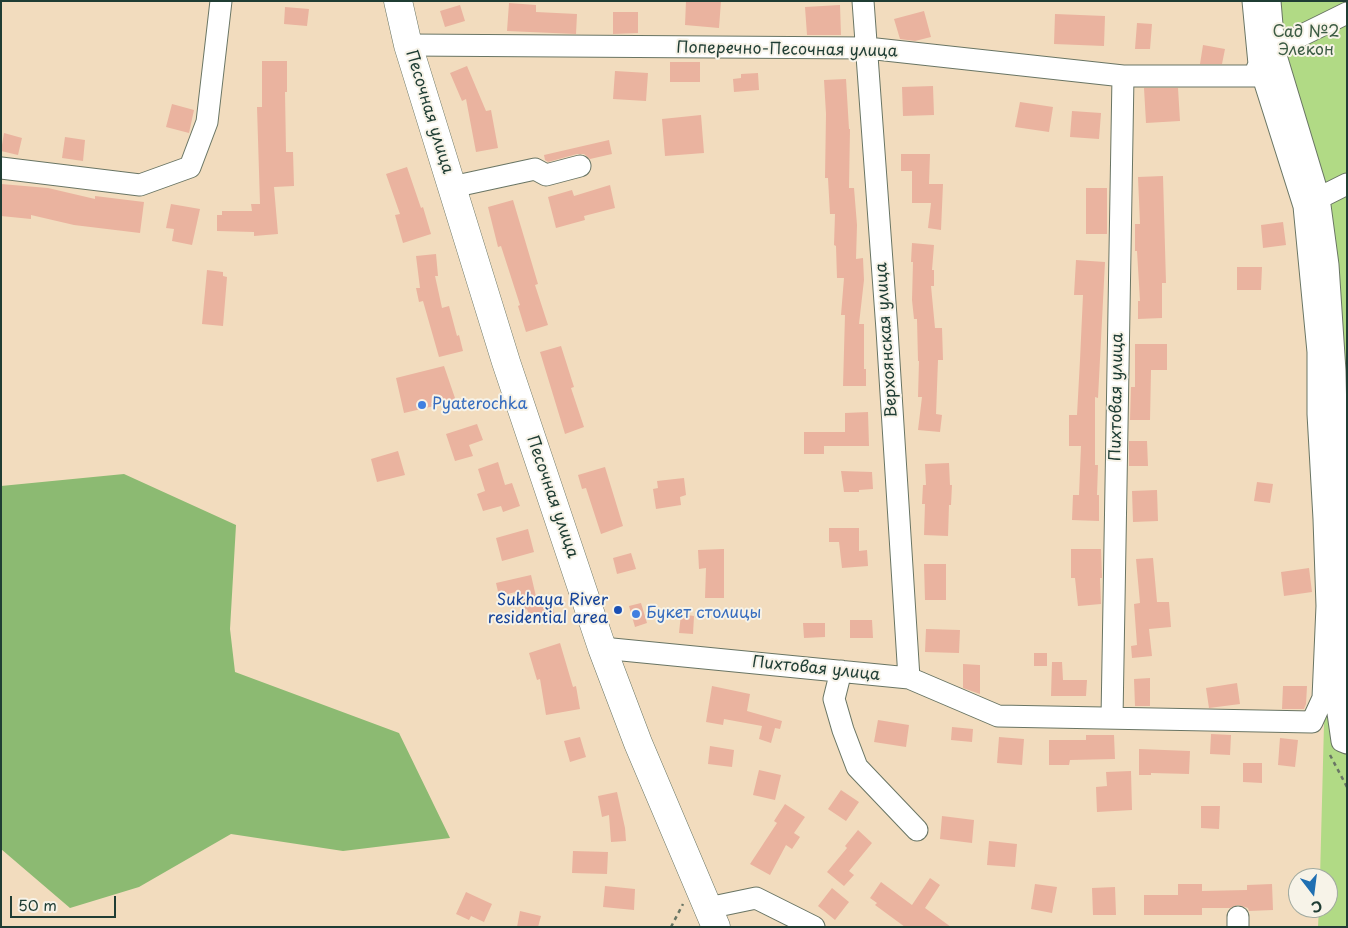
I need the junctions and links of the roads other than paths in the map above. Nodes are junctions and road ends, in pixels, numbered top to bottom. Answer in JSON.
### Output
{"nodes":[{"id":1,"x":221,"y":1,"type":"edge"},
{"id":2,"x":398,"y":1,"type":"edge"},
{"id":3,"x":863,"y":1,"type":"edge"},
{"id":4,"x":1253,"y":1,"type":"edge"},
{"id":5,"x":1270,"y":1,"type":"edge"},
{"id":6,"x":1347,"y":13,"type":"edge"},
{"id":7,"x":408,"y":45,"type":"junction"},
{"id":8,"x":867,"y":48,"type":"junction"},
{"id":9,"x":1262,"y":63,"type":"junction"},
{"id":10,"x":1123,"y":76,"type":"junction"},
{"id":11,"x":580,"y":166,"type":"dead end"},
{"id":12,"x":1,"y":168,"type":"edge"},
{"id":13,"x":1347,"y":184,"type":"edge"},
{"id":14,"x":452,"y":187,"type":"junction"},
{"id":15,"x":1319,"y":198,"type":"junction"},
{"id":16,"x":1337,"y":267,"type":"edge"},
{"id":17,"x":1341,"y":383,"type":"edge"},
{"id":18,"x":1346,"y":514,"type":"edge"},
{"id":19,"x":1344,"y":629,"type":"edge"},
{"id":20,"x":602,"y":648,"type":"junction"},
{"id":21,"x":841,"y":671,"type":"junction"},
{"id":22,"x":909,"y":678,"type":"junction"},
{"id":23,"x":1112,"y":718,"type":"junction"},
{"id":24,"x":1347,"y":743,"type":"edge"},
{"id":25,"x":917,"y":830,"type":"dead end"},
{"id":26,"x":712,"y":917,"type":"edge"},
{"id":27,"x":814,"y":927,"type":"edge"}],
"edges":[{"from":1,"to":12,"type":"street"},
{"from":2,"to":7,"type":"main road","name":"Песочная улица"},
{"from":3,"to":8,"type":"street","name":"Верхоянская улица"},
{"from":4,"to":9,"type":"street"},
{"from":5,"to":9,"type":"street"},
{"from":6,"to":9,"type":"street"},
{"from":7,"to":8,"type":"street","name":"Поперечно-Песочная улица"},
{"from":7,"to":14,"type":"main road","name":"Песочная улица"},
{"from":8,"to":10,"type":"street","name":"Поперечно-Песочная улица"},
{"from":8,"to":22,"type":"street","name":"Верхоянская улица"},
{"from":9,"to":10,"type":"street","name":"Поперечно-Песочная улица"},
{"from":9,"to":15,"type":"street"},
{"from":9,"to":23,"type":"street","name":"Пихтовая улица"},
{"from":10,"to":23,"type":"street","name":"Пихтовая улица"},
{"from":11,"to":14,"type":"street"},
{"from":13,"to":15,"type":"street"},
{"from":14,"to":20,"type":"main road","name":"Песочная улица"},
{"from":15,"to":16,"type":"street"},
{"from":16,"to":17,"type":"street"},
{"from":17,"to":18,"type":"street"},
{"from":18,"to":19,"type":"street"},
{"from":19,"to":24,"type":"street"},
{"from":20,"to":21,"type":"street","name":"Пихтовая улица"},
{"from":20,"to":26,"type":"main road","name":"Песочная улица"},
{"from":21,"to":22,"type":"street","name":"Пихтовая улица"},
{"from":21,"to":25,"type":"street"},
{"from":22,"to":23,"type":"street","name":"Пихтовая улица"},
{"from":26,"to":27,"type":"street"}]}
